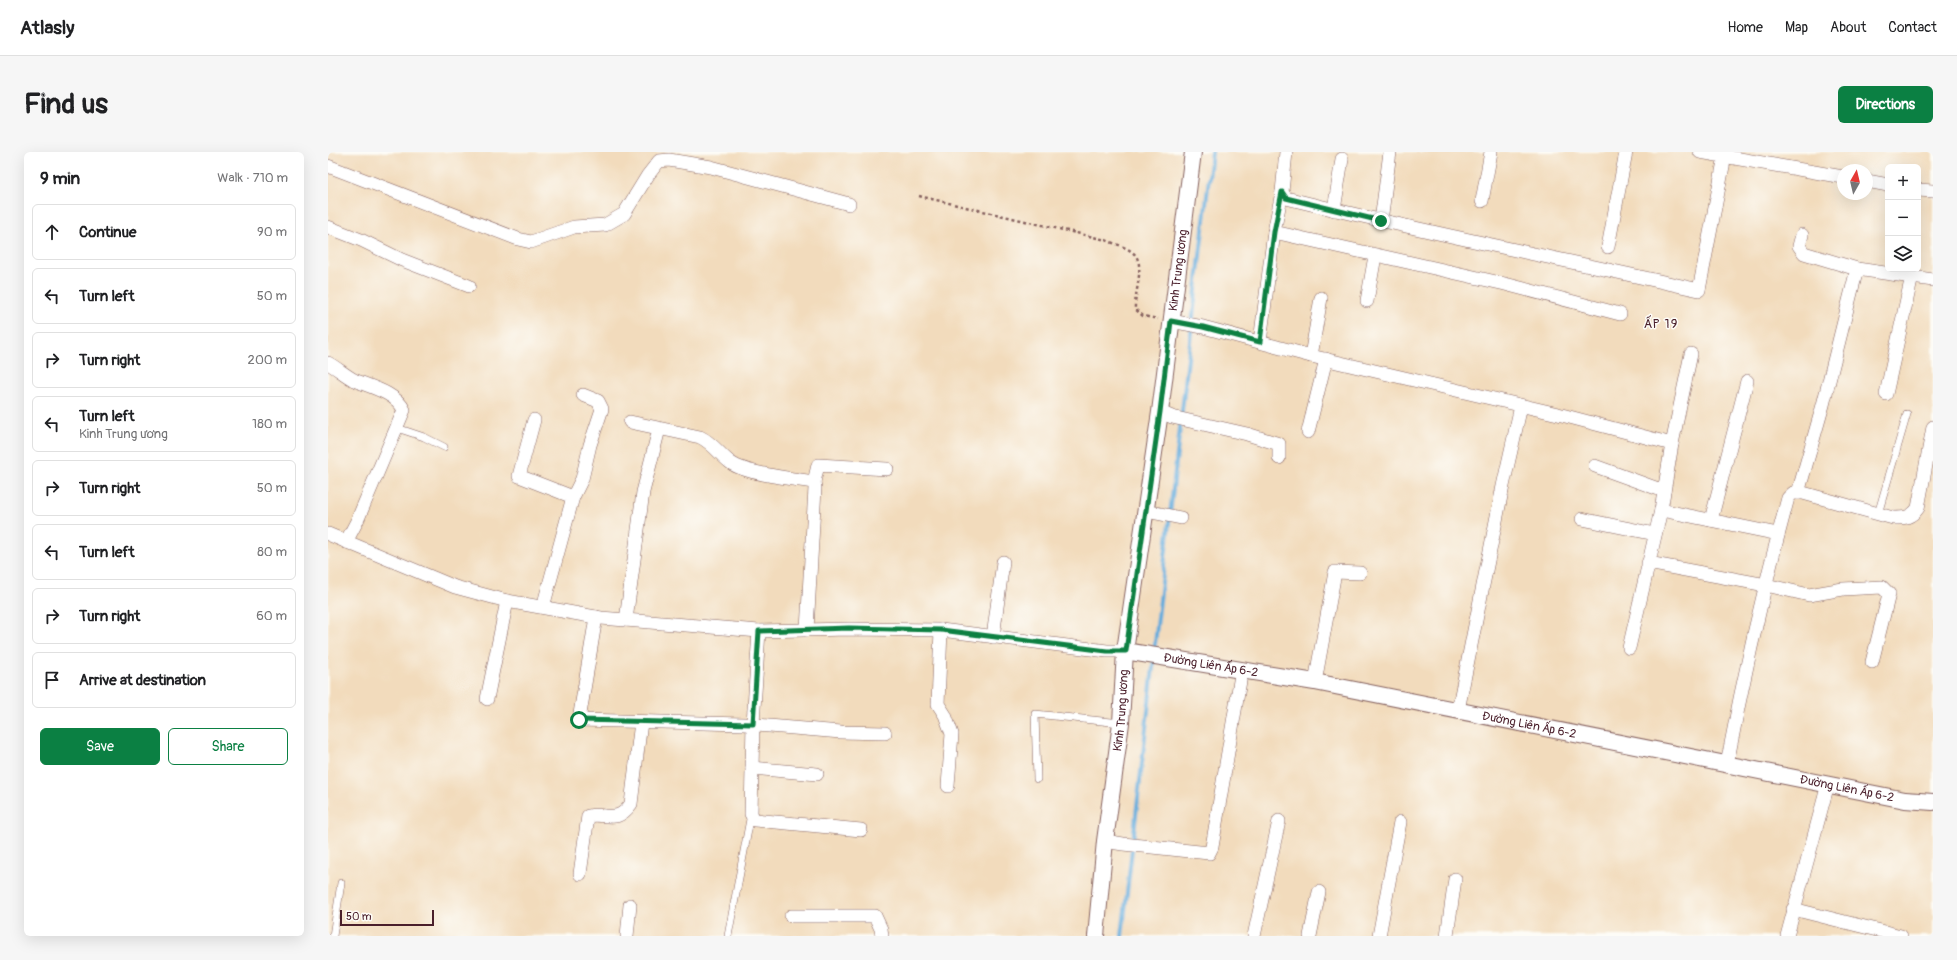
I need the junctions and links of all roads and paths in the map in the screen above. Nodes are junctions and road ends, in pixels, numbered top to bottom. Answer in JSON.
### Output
{"nodes":[{"id":1,"x":1193,"y":152,"type":"edge"},
{"id":2,"x":1286,"y":152,"type":"edge"},
{"id":3,"x":1390,"y":152,"type":"edge"},
{"id":4,"x":1491,"y":152,"type":"edge"},
{"id":5,"x":1626,"y":152,"type":"edge"},
{"id":6,"x":1700,"y":152,"type":"edge"},
{"id":7,"x":1725,"y":156,"type":"junction"},
{"id":8,"x":1342,"y":159,"type":"dead end"},
{"id":9,"x":328,"y":166,"type":"edge"},
{"id":10,"x":1837,"y":176,"type":"edge"},
{"id":11,"x":1873,"y":182,"type":"edge"},
{"id":12,"x":1885,"y":184,"type":"edge"},
{"id":13,"x":1921,"y":190,"type":"edge"},
{"id":14,"x":1933,"y":191,"type":"edge"},
{"id":15,"x":1282,"y":192,"type":"junction"},
{"id":16,"x":920,"y":196,"type":"dead end"},
{"id":17,"x":1482,"y":201,"type":"dead end"},
{"id":18,"x":850,"y":204,"type":"dead end"},
{"id":19,"x":1334,"y":210,"type":"junction"},
{"id":20,"x":1381,"y":221,"type":"junction"},
{"id":21,"x":328,"y":228,"type":"edge"},
{"id":22,"x":1274,"y":232,"type":"junction"},
{"id":23,"x":1802,"y":235,"type":"dead end"},
{"id":24,"x":1608,"y":247,"type":"dead end"},
{"id":25,"x":1375,"y":256,"type":"junction"},
{"id":26,"x":1857,"y":268,"type":"junction"},
{"id":27,"x":1912,"y":276,"type":"junction"},
{"id":28,"x":1933,"y":280,"type":"edge"},
{"id":29,"x":469,"y":286,"type":"dead end"},
{"id":30,"x":1321,"y":298,"type":"dead end"},
{"id":31,"x":1367,"y":301,"type":"dead end"},
{"id":32,"x":1620,"y":314,"type":"dead end"},
{"id":33,"x":1175,"y":322,"type":"junction"},
{"id":34,"x":1260,"y":342,"type":"junction"},
{"id":35,"x":1691,"y":354,"type":"dead end"},
{"id":36,"x":1311,"y":356,"type":"junction"},
{"id":37,"x":1326,"y":359,"type":"junction"},
{"id":38,"x":328,"y":363,"type":"edge"},
{"id":39,"x":1747,"y":381,"type":"dead end"},
{"id":40,"x":1886,"y":394,"type":"dead end"},
{"id":41,"x":583,"y":395,"type":"dead end"},
{"id":42,"x":1522,"y":406,"type":"junction"},
{"id":43,"x":1907,"y":414,"type":"dead end"},
{"id":44,"x":1166,"y":415,"type":"junction"},
{"id":45,"x":534,"y":420,"type":"dead end"},
{"id":46,"x":630,"y":422,"type":"dead end"},
{"id":47,"x":397,"y":428,"type":"junction"},
{"id":48,"x":1933,"y":428,"type":"edge"},
{"id":49,"x":659,"y":429,"type":"junction"},
{"id":50,"x":1308,"y":432,"type":"dead end"},
{"id":51,"x":1672,"y":444,"type":"junction"},
{"id":52,"x":444,"y":447,"type":"dead end"},
{"id":53,"x":1279,"y":458,"type":"dead end"},
{"id":54,"x":1595,"y":466,"type":"dead end"},
{"id":55,"x":887,"y":469,"type":"dead end"},
{"id":56,"x":814,"y":482,"type":"junction"},
{"id":57,"x":1664,"y":491,"type":"junction"},
{"id":58,"x":1798,"y":493,"type":"junction"},
{"id":59,"x":573,"y":497,"type":"junction"},
{"id":60,"x":1661,"y":510,"type":"junction"},
{"id":61,"x":1146,"y":512,"type":"junction"},
{"id":62,"x":1878,"y":514,"type":"junction"},
{"id":63,"x":1181,"y":518,"type":"dead end"},
{"id":64,"x":1582,"y":519,"type":"dead end"},
{"id":65,"x":1711,"y":520,"type":"junction"},
{"id":66,"x":328,"y":534,"type":"edge"},
{"id":67,"x":1655,"y":534,"type":"junction"},
{"id":68,"x":1778,"y":534,"type":"junction"},
{"id":69,"x":346,"y":542,"type":"junction"},
{"id":70,"x":1003,"y":562,"type":"dead end"},
{"id":71,"x":1648,"y":563,"type":"junction"},
{"id":72,"x":1360,"y":573,"type":"dead end"},
{"id":73,"x":1766,"y":585,"type":"junction"},
{"id":74,"x":507,"y":601,"type":"junction"},
{"id":75,"x":543,"y":607,"type":"junction"},
{"id":76,"x":596,"y":617,"type":"junction"},
{"id":77,"x":626,"y":620,"type":"junction"},
{"id":78,"x":807,"y":630,"type":"junction"},
{"id":79,"x":941,"y":630,"type":"junction"},
{"id":80,"x":759,"y":631,"type":"junction"},
{"id":81,"x":993,"y":637,"type":"junction"},
{"id":82,"x":1629,"y":648,"type":"dead end"},
{"id":83,"x":1132,"y":652,"type":"junction"},
{"id":84,"x":1872,"y":662,"type":"dead end"},
{"id":85,"x":1242,"y":669,"type":"junction"},
{"id":86,"x":1315,"y":682,"type":"junction"},
{"id":87,"x":487,"y":699,"type":"dead end"},
{"id":88,"x":1458,"y":710,"type":"junction"},
{"id":89,"x":641,"y":722,"type":"junction"},
{"id":90,"x":1121,"y":723,"type":"junction"},
{"id":91,"x":753,"y":724,"type":"junction"},
{"id":92,"x":885,"y":733,"type":"dead end"},
{"id":93,"x":1727,"y":764,"type":"junction"},
{"id":94,"x":752,"y":768,"type":"junction"},
{"id":95,"x":817,"y":774,"type":"dead end"},
{"id":96,"x":1037,"y":779,"type":"dead end"},
{"id":97,"x":1828,"y":784,"type":"junction"},
{"id":98,"x":948,"y":786,"type":"dead end"},
{"id":99,"x":1933,"y":802,"type":"edge"},
{"id":100,"x":751,"y":814,"type":"junction"},
{"id":101,"x":1279,"y":821,"type":"dead end"},
{"id":102,"x":1400,"y":822,"type":"dead end"},
{"id":103,"x":861,"y":830,"type":"dead end"},
{"id":104,"x":1105,"y":841,"type":"junction"},
{"id":105,"x":580,"y":874,"type":"dead end"},
{"id":106,"x":1455,"y":879,"type":"dead end"},
{"id":107,"x":341,"y":883,"type":"dead end"},
{"id":108,"x":1319,"y":892,"type":"dead end"},
{"id":109,"x":630,"y":905,"type":"dead end"},
{"id":110,"x":1793,"y":909,"type":"junction"},
{"id":111,"x":791,"y":916,"type":"dead end"},
{"id":112,"x":334,"y":936,"type":"edge"},
{"id":113,"x":627,"y":936,"type":"edge"},
{"id":114,"x":728,"y":936,"type":"edge"},
{"id":115,"x":882,"y":936,"type":"edge"},
{"id":116,"x":1096,"y":936,"type":"edge"},
{"id":117,"x":1254,"y":936,"type":"edge"},
{"id":118,"x":1310,"y":936,"type":"edge"},
{"id":119,"x":1380,"y":936,"type":"edge"},
{"id":120,"x":1447,"y":936,"type":"edge"},
{"id":121,"x":1786,"y":936,"type":"edge"},
{"id":122,"x":1902,"y":936,"type":"edge"}],
"edges":[{"from":1,"to":33,"type":"street","name":"Kinh Trung ương"},
{"from":2,"to":15,"type":"street"},
{"from":3,"to":20,"type":"street"},
{"from":4,"to":17,"type":"street"},
{"from":5,"to":24,"type":"street"},
{"from":6,"to":7,"type":"street"},
{"from":7,"to":10,"type":"street"},
{"from":7,"to":20,"type":"street"},
{"from":8,"to":19,"type":"street"},
{"from":9,"to":18,"type":"street"},
{"from":11,"to":12,"type":"street"},
{"from":13,"to":14,"type":"street"},
{"from":15,"to":19,"type":"street"},
{"from":15,"to":22,"type":"street"},
{"from":16,"to":33,"type":"path"},
{"from":19,"to":20,"type":"street"},
{"from":21,"to":29,"type":"street"},
{"from":22,"to":25,"type":"street"},
{"from":22,"to":34,"type":"street"},
{"from":23,"to":26,"type":"street"},
{"from":25,"to":31,"type":"street"},
{"from":25,"to":32,"type":"street"},
{"from":26,"to":27,"type":"street"},
{"from":26,"to":58,"type":"street"},
{"from":27,"to":28,"type":"street"},
{"from":27,"to":40,"type":"street"},
{"from":30,"to":36,"type":"street"},
{"from":33,"to":34,"type":"street"},
{"from":33,"to":44,"type":"street","name":"Kinh Trung ương"},
{"from":34,"to":36,"type":"street"},
{"from":35,"to":51,"type":"street"},
{"from":36,"to":37,"type":"street"},
{"from":37,"to":42,"type":"street"},
{"from":37,"to":50,"type":"street"},
{"from":38,"to":47,"type":"street"},
{"from":39,"to":65,"type":"street"},
{"from":41,"to":59,"type":"street"},
{"from":42,"to":51,"type":"street"},
{"from":42,"to":88,"type":"street"},
{"from":43,"to":62,"type":"lane"},
{"from":44,"to":53,"type":"street"},
{"from":44,"to":61,"type":"street","name":"Kinh Trung ương"},
{"from":45,"to":59,"type":"street"},
{"from":46,"to":49,"type":"street"},
{"from":47,"to":52,"type":"lane"},
{"from":47,"to":69,"type":"street"},
{"from":48,"to":62,"type":"street"},
{"from":49,"to":56,"type":"street"},
{"from":49,"to":77,"type":"street"},
{"from":51,"to":57,"type":"street"},
{"from":54,"to":57,"type":"street"},
{"from":55,"to":56,"type":"street"},
{"from":56,"to":78,"type":"street"},
{"from":57,"to":60,"type":"street"},
{"from":58,"to":62,"type":"street"},
{"from":58,"to":68,"type":"street"},
{"from":59,"to":75,"type":"street"},
{"from":60,"to":65,"type":"street"},
{"from":60,"to":67,"type":"street"},
{"from":61,"to":63,"type":"street"},
{"from":61,"to":83,"type":"street","name":"Kinh Trung ương"},
{"from":64,"to":67,"type":"street"},
{"from":65,"to":68,"type":"street"},
{"from":66,"to":69,"type":"street"},
{"from":67,"to":71,"type":"street"},
{"from":68,"to":73,"type":"street"},
{"from":69,"to":74,"type":"street"},
{"from":70,"to":81,"type":"street"},
{"from":71,"to":73,"type":"street"},
{"from":71,"to":82,"type":"street"},
{"from":72,"to":86,"type":"street"},
{"from":73,"to":84,"type":"street"},
{"from":73,"to":93,"type":"street"},
{"from":74,"to":75,"type":"street"},
{"from":74,"to":87,"type":"street"},
{"from":75,"to":76,"type":"street"},
{"from":76,"to":77,"type":"street"},
{"from":76,"to":89,"type":"street"},
{"from":77,"to":80,"type":"street"},
{"from":78,"to":79,"type":"street"},
{"from":78,"to":80,"type":"street"},
{"from":79,"to":81,"type":"street"},
{"from":79,"to":98,"type":"street"},
{"from":80,"to":91,"type":"street"},
{"from":81,"to":83,"type":"street"},
{"from":83,"to":85,"type":"street","name":"Đường Liên Ấp 6-2"},
{"from":83,"to":90,"type":"street","name":"Kinh Trung ương"},
{"from":85,"to":86,"type":"street","name":"Đường Liên Ấp 6-2"},
{"from":85,"to":104,"type":"street"},
{"from":86,"to":88,"type":"street","name":"Đường Liên Ấp 6-2"},
{"from":88,"to":93,"type":"street","name":"Đường Liên Ấp 6-2"},
{"from":89,"to":91,"type":"street"},
{"from":89,"to":105,"type":"street"},
{"from":90,"to":96,"type":"lane"},
{"from":90,"to":104,"type":"street","name":"Kinh Trung ương"},
{"from":91,"to":92,"type":"street"},
{"from":91,"to":94,"type":"street"},
{"from":93,"to":97,"type":"street","name":"Đường Liên Ấp 6-2"},
{"from":94,"to":95,"type":"street"},
{"from":94,"to":100,"type":"street"},
{"from":97,"to":99,"type":"street","name":"Đường Liên Ấp 6-2"},
{"from":97,"to":110,"type":"street"},
{"from":100,"to":103,"type":"street"},
{"from":100,"to":114,"type":"lane"},
{"from":101,"to":117,"type":"street"},
{"from":102,"to":119,"type":"street"},
{"from":104,"to":116,"type":"street","name":"Kinh Trung ương"},
{"from":106,"to":120,"type":"street"},
{"from":107,"to":112,"type":"lane"},
{"from":108,"to":118,"type":"street"},
{"from":109,"to":113,"type":"street"},
{"from":110,"to":121,"type":"street"},
{"from":110,"to":122,"type":"street"},
{"from":111,"to":115,"type":"street"}]}
